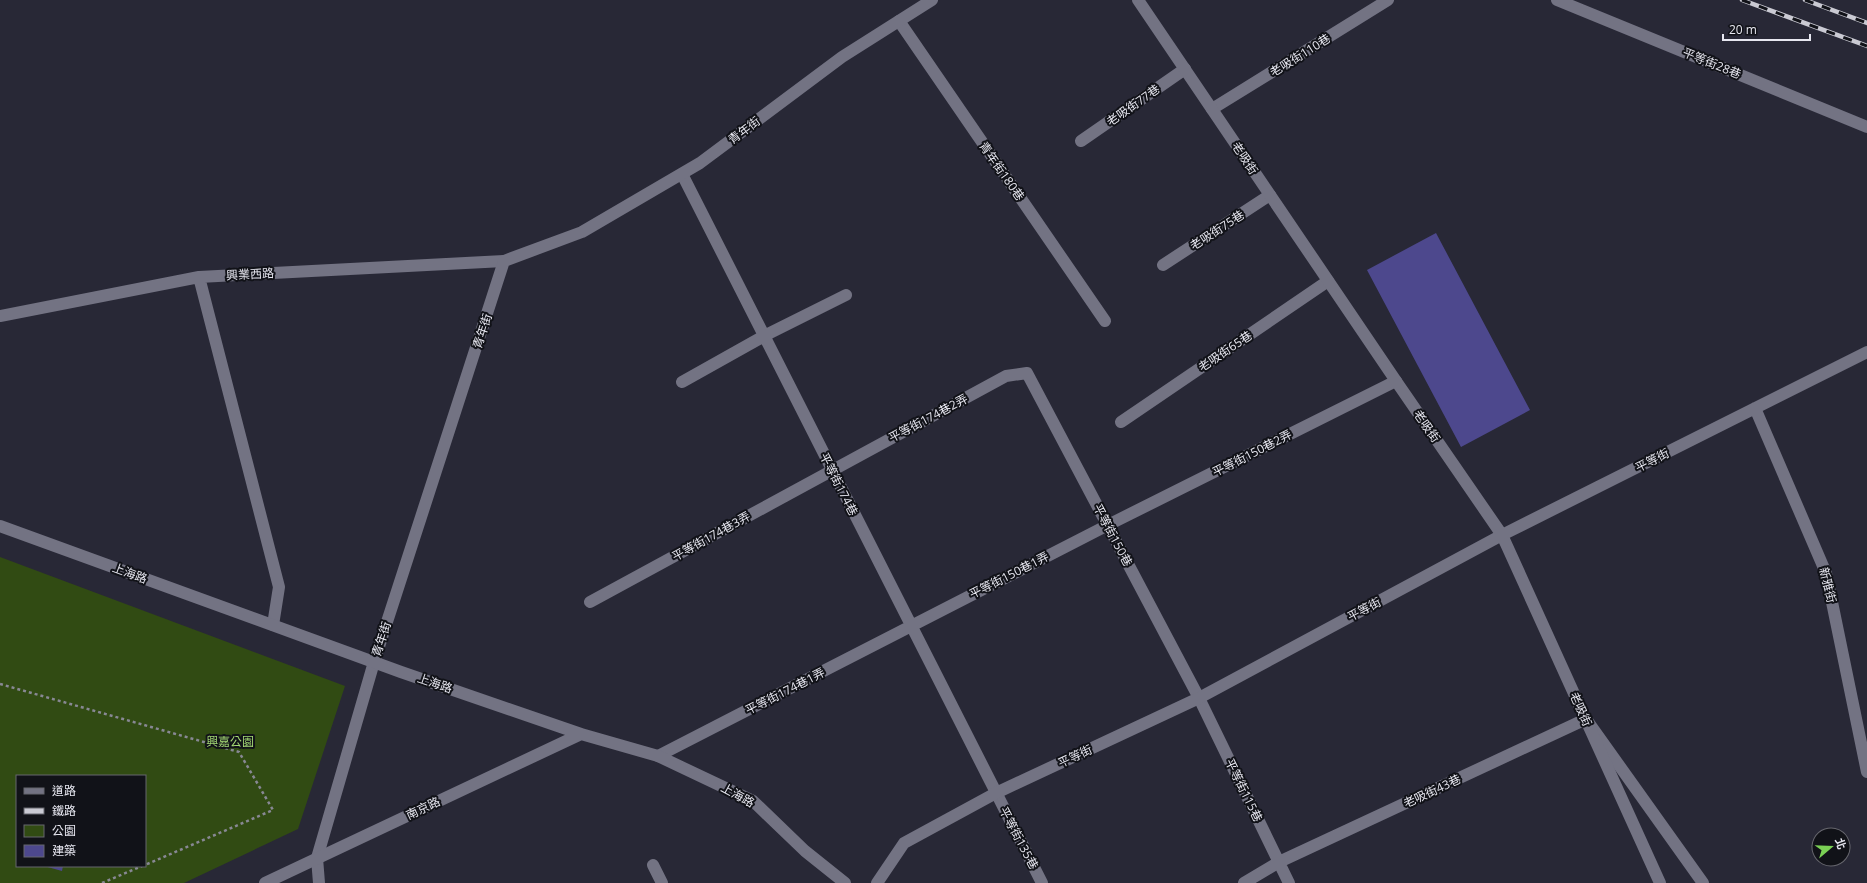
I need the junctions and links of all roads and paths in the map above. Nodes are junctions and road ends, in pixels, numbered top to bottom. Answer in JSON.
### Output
{"nodes":[{"id":1,"x":932,"y":0,"type":"edge"},
{"id":2,"x":1138,"y":0,"type":"edge"},
{"id":3,"x":1388,"y":0,"type":"edge"},
{"id":4,"x":1557,"y":0,"type":"edge"},
{"id":5,"x":899,"y":21,"type":"junction"},
{"id":6,"x":1185,"y":69,"type":"junction"},
{"id":7,"x":1212,"y":109,"type":"junction"},
{"id":8,"x":1867,"y":127,"type":"edge"},
{"id":9,"x":1081,"y":141,"type":"dead end"},
{"id":10,"x":682,"y":174,"type":"junction"},
{"id":11,"x":1270,"y":195,"type":"junction"},
{"id":12,"x":504,"y":261,"type":"junction"},
{"id":13,"x":1163,"y":265,"type":"dead end"},
{"id":14,"x":199,"y":277,"type":"junction"},
{"id":15,"x":1328,"y":281,"type":"junction"},
{"id":16,"x":846,"y":296,"type":"dead end"},
{"id":17,"x":0,"y":316,"type":"edge"},
{"id":18,"x":1105,"y":321,"type":"dead end"},
{"id":19,"x":764,"y":336,"type":"junction"},
{"id":20,"x":1867,"y":352,"type":"edge"},
{"id":21,"x":1027,"y":373,"type":"joint"},
{"id":22,"x":1396,"y":381,"type":"junction"},
{"id":23,"x":682,"y":382,"type":"dead end"},
{"id":24,"x":1754,"y":408,"type":"junction"},
{"id":25,"x":1121,"y":422,"type":"dead end"},
{"id":26,"x":832,"y":470,"type":"junction"},
{"id":27,"x":1108,"y":525,"type":"junction"},
{"id":28,"x":0,"y":526,"type":"edge"},
{"id":29,"x":1502,"y":535,"type":"junction"},
{"id":30,"x":590,"y":602,"type":"dead end"},
{"id":31,"x":273,"y":625,"type":"junction"},
{"id":32,"x":911,"y":626,"type":"junction"},
{"id":33,"x":374,"y":662,"type":"junction"},
{"id":34,"x":0,"y":684,"type":"edge"},
{"id":35,"x":1199,"y":698,"type":"junction"},
{"id":36,"x":1586,"y":719,"type":"junction"},
{"id":37,"x":582,"y":734,"type":"junction"},
{"id":38,"x":658,"y":756,"type":"junction"},
{"id":39,"x":1867,"y":772,"type":"edge"},
{"id":40,"x":996,"y":793,"type":"junction"},
{"id":41,"x":317,"y":858,"type":"junction"},
{"id":42,"x":1279,"y":862,"type":"junction"},
{"id":43,"x":653,"y":864,"type":"dead end"},
{"id":44,"x":146,"y":865,"type":"edge"},
{"id":45,"x":140,"y":867,"type":"edge"},
{"id":46,"x":102,"y":883,"type":"edge"},
{"id":47,"x":265,"y":883,"type":"edge"},
{"id":48,"x":319,"y":883,"type":"edge"},
{"id":49,"x":662,"y":883,"type":"edge"},
{"id":50,"x":845,"y":883,"type":"edge"},
{"id":51,"x":877,"y":883,"type":"edge"},
{"id":52,"x":1042,"y":883,"type":"edge"},
{"id":53,"x":1244,"y":883,"type":"edge"},
{"id":54,"x":1289,"y":883,"type":"edge"},
{"id":55,"x":1660,"y":883,"type":"edge"},
{"id":56,"x":1703,"y":883,"type":"edge"}],
"edges":[{"from":1,"to":5,"type":"street","name":"青年街"},
{"from":2,"to":6,"type":"street","name":"老吸街"},
{"from":3,"to":7,"type":"street","name":"老吸街110巷"},
{"from":4,"to":8,"type":"street","name":"平等街28巷"},
{"from":5,"to":10,"type":"street","name":"青年街"},
{"from":5,"to":18,"type":"street","name":"青年街180巷"},
{"from":6,"to":7,"type":"street","name":"老吸街"},
{"from":6,"to":9,"type":"street","name":"老吸街77巷"},
{"from":7,"to":11,"type":"street","name":"老吸街"},
{"from":10,"to":12,"type":"street","name":"青年街"},
{"from":10,"to":19,"type":"street","name":"平等街174巷"},
{"from":11,"to":13,"type":"street","name":"老吸街75巷"},
{"from":11,"to":15,"type":"street","name":"老吸街"},
{"from":12,"to":14,"type":"street","name":"興業西路"},
{"from":12,"to":33,"type":"street","name":"青年街"},
{"from":14,"to":17,"type":"street","name":"興業西路"},
{"from":14,"to":31,"type":"street"},
{"from":15,"to":22,"type":"street","name":"老吸街"},
{"from":15,"to":25,"type":"street","name":"老吸街65巷"},
{"from":16,"to":19,"type":"street"},
{"from":19,"to":23,"type":"street"},
{"from":19,"to":26,"type":"street","name":"平等街174巷"},
{"from":20,"to":24,"type":"street","name":"平等街"},
{"from":21,"to":26,"type":"street","name":"平等街174巷2弄"},
{"from":21,"to":27,"type":"street","name":"平等街150巷"},
{"from":22,"to":27,"type":"street","name":"平等街150巷2弄"},
{"from":22,"to":29,"type":"street","name":"老吸街"},
{"from":24,"to":29,"type":"street","name":"平等街"},
{"from":24,"to":39,"type":"street","name":"新雅街"},
{"from":26,"to":30,"type":"street","name":"平等街174巷3弄"},
{"from":26,"to":32,"type":"street","name":"平等街174巷"},
{"from":27,"to":32,"type":"street","name":"平等街150巷1弄"},
{"from":27,"to":35,"type":"street","name":"平等街150巷"},
{"from":28,"to":31,"type":"street","name":"上海路"},
{"from":29,"to":35,"type":"street","name":"平等街"},
{"from":29,"to":36,"type":"street","name":"老吸街"},
{"from":31,"to":33,"type":"street","name":"上海路"},
{"from":32,"to":38,"type":"street","name":"平等街174巷1弄"},
{"from":32,"to":40,"type":"street","name":"平等街174巷"},
{"from":33,"to":37,"type":"street","name":"上海路"},
{"from":33,"to":41,"type":"street","name":"青年街"},
{"from":34,"to":44,"type":"path"},
{"from":35,"to":40,"type":"street","name":"平等街"},
{"from":35,"to":42,"type":"street","name":"平等街115巷"},
{"from":36,"to":42,"type":"street","name":"老吸街43巷"},
{"from":36,"to":55,"type":"street","name":"老吸街"},
{"from":36,"to":56,"type":"street"},
{"from":37,"to":38,"type":"street","name":"上海路"},
{"from":37,"to":41,"type":"street","name":"南京路"},
{"from":38,"to":50,"type":"street","name":"上海路"},
{"from":40,"to":51,"type":"street","name":"平等街"},
{"from":40,"to":52,"type":"street","name":"平等街135巷"},
{"from":41,"to":47,"type":"street","name":"南京路"},
{"from":41,"to":48,"type":"street","name":"青年街"},
{"from":42,"to":53,"type":"street","name":"老吸街43巷"},
{"from":42,"to":54,"type":"street","name":"平等街115巷"},
{"from":43,"to":49,"type":"street"},
{"from":45,"to":46,"type":"path"}]}
